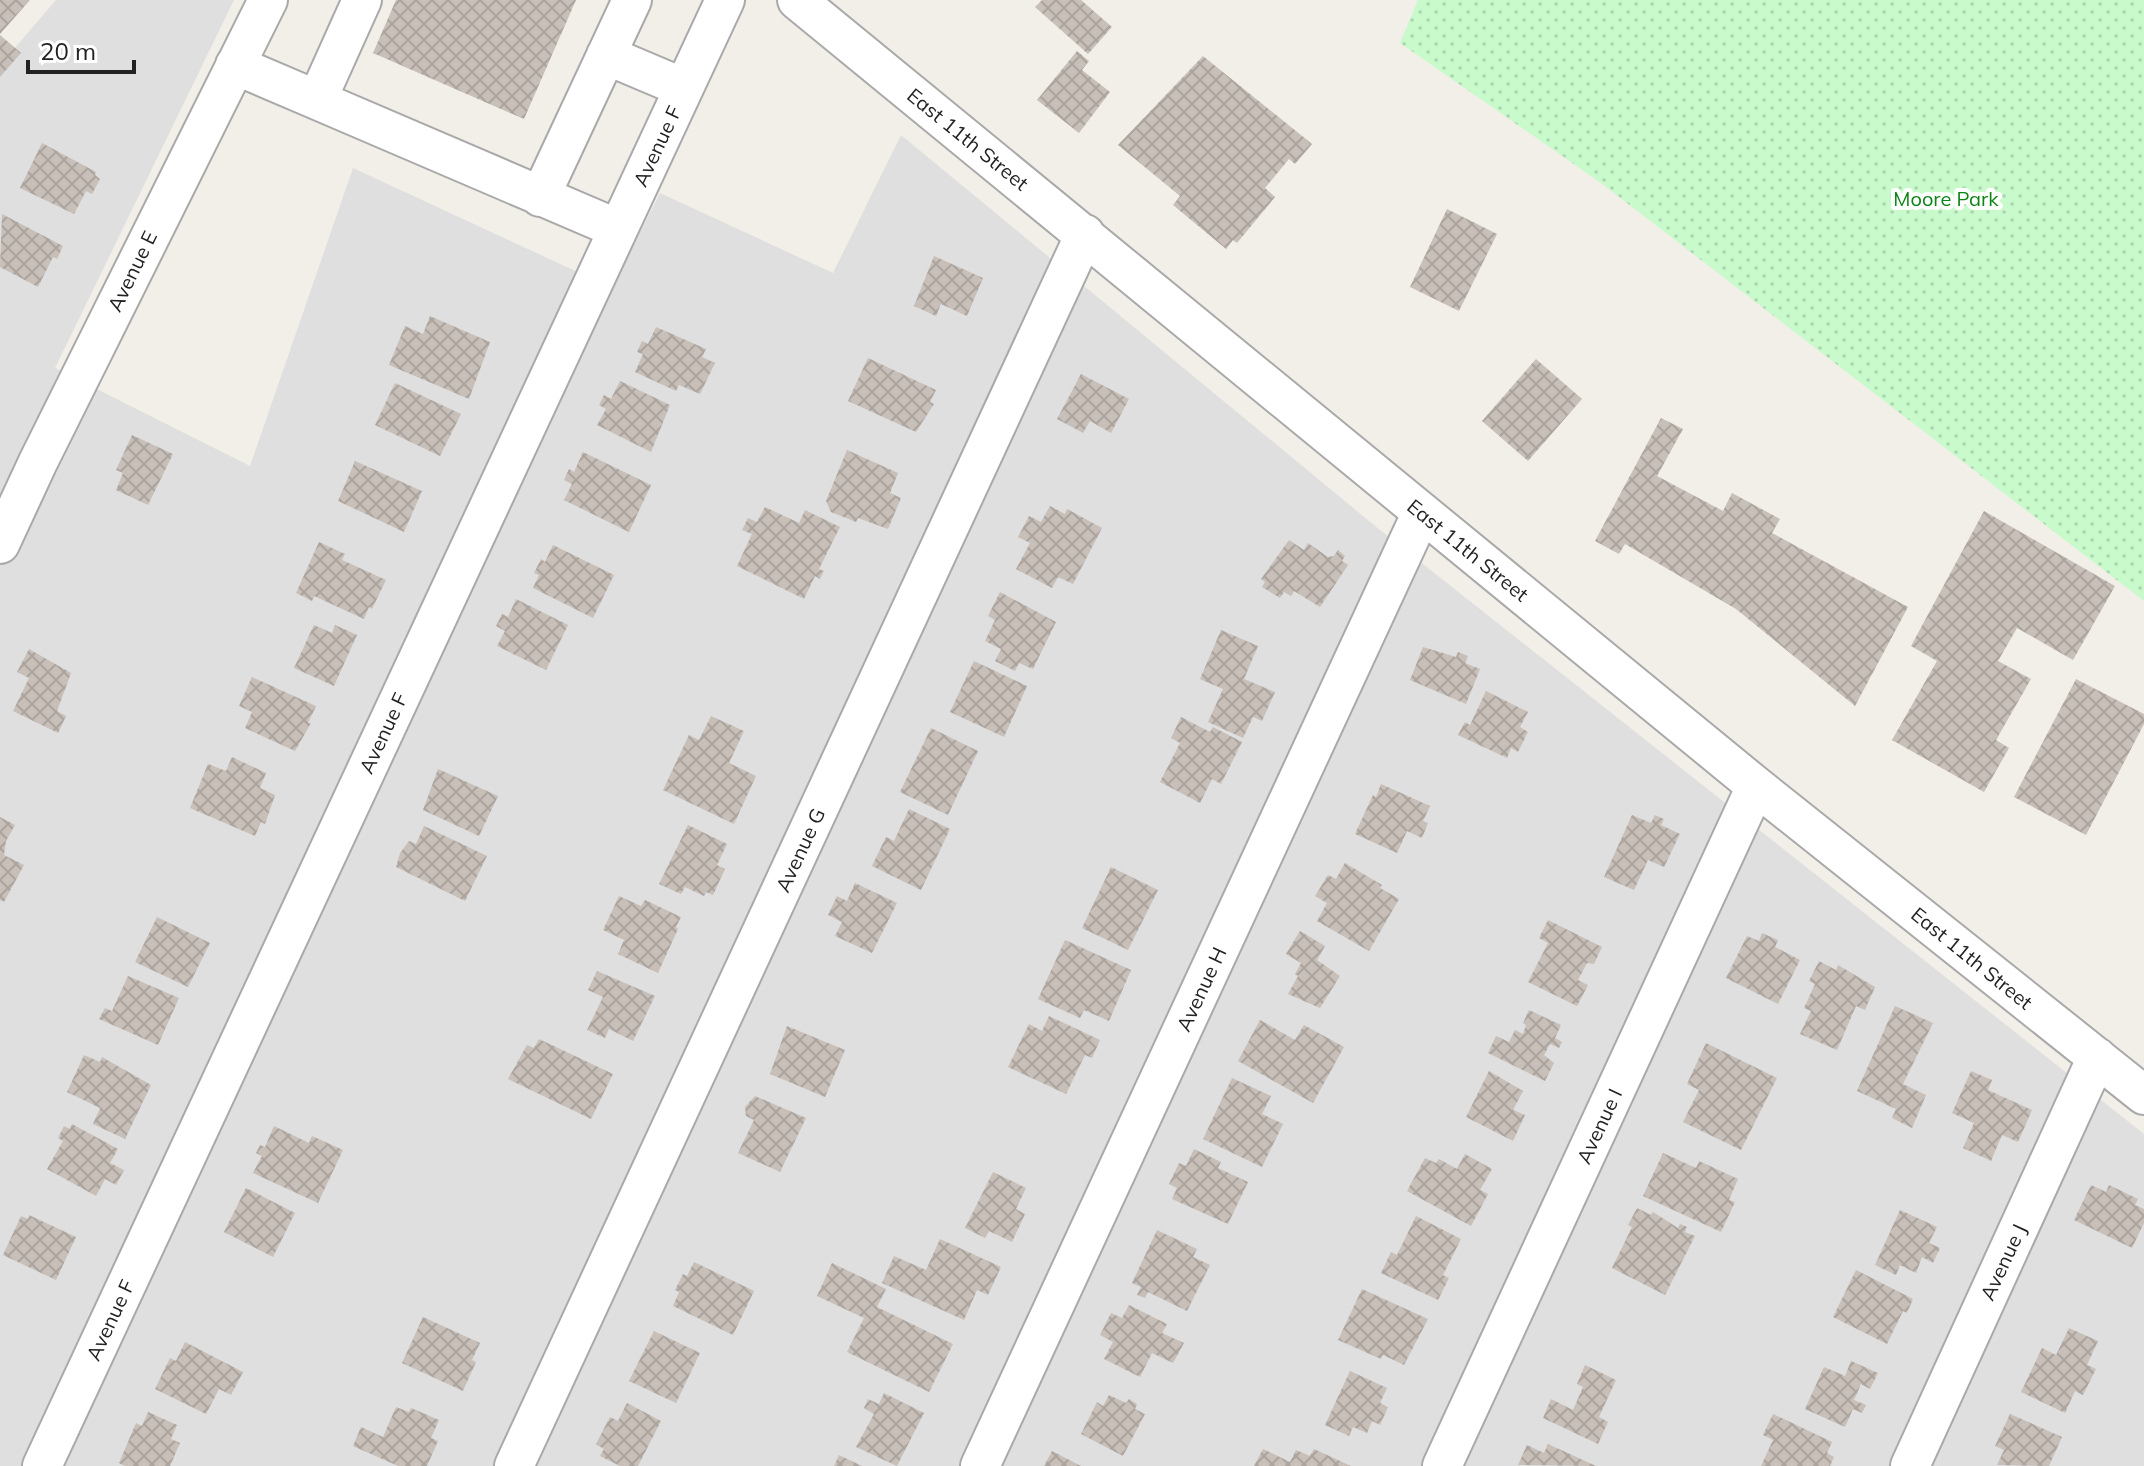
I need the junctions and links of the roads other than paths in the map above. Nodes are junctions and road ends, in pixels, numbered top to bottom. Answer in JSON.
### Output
{"nodes":[{"id":1,"x":268,"y":0,"type":"edge"},
{"id":2,"x":362,"y":0,"type":"edge"},
{"id":3,"x":632,"y":0,"type":"edge"},
{"id":4,"x":725,"y":0,"type":"edge"},
{"id":5,"x":797,"y":0,"type":"edge"},
{"id":6,"x":606,"y":55,"type":"junction"},
{"id":7,"x":235,"y":65,"type":"junction"},
{"id":8,"x":684,"y":88,"type":"junction"},
{"id":9,"x":317,"y":100,"type":"junction"},
{"id":10,"x":540,"y":197,"type":"junction"},
{"id":11,"x":618,"y":229,"type":"junction"},
{"id":12,"x":1085,"y":234,"type":"junction"},
{"id":13,"x":1422,"y":512,"type":"junction"},
{"id":14,"x":0,"y":544,"type":"edge"},
{"id":15,"x":1756,"y":786,"type":"junction"},
{"id":16,"x":2097,"y":1057,"type":"junction"},
{"id":17,"x":2144,"y":1095,"type":"edge"},
{"id":18,"x":42,"y":1466,"type":"edge"},
{"id":19,"x":514,"y":1466,"type":"edge"},
{"id":20,"x":980,"y":1466,"type":"edge"},
{"id":21,"x":1442,"y":1466,"type":"edge"},
{"id":22,"x":1910,"y":1466,"type":"edge"}],
"edges":[{"from":1,"to":7,"type":"street","name":"Avenue E"},
{"from":2,"to":9,"type":"street"},
{"from":3,"to":6,"type":"street"},
{"from":4,"to":8,"type":"street","name":"Avenue F"},
{"from":5,"to":12,"type":"street","name":"East 11th Street"},
{"from":6,"to":8,"type":"street"},
{"from":6,"to":10,"type":"street"},
{"from":7,"to":9,"type":"street"},
{"from":7,"to":14,"type":"street","name":"Avenue E"},
{"from":8,"to":11,"type":"street","name":"Avenue F"},
{"from":9,"to":10,"type":"street"},
{"from":10,"to":11,"type":"street"},
{"from":11,"to":18,"type":"street","name":"Avenue F"},
{"from":12,"to":13,"type":"street","name":"East 11th Street"},
{"from":12,"to":19,"type":"street","name":"Avenue G"},
{"from":13,"to":15,"type":"street","name":"East 11th Street"},
{"from":13,"to":20,"type":"street","name":"Avenue H"},
{"from":15,"to":16,"type":"street","name":"East 11th Street"},
{"from":15,"to":21,"type":"street","name":"Avenue I"},
{"from":16,"to":17,"type":"street","name":"East 11th Street"},
{"from":16,"to":22,"type":"street","name":"Avenue J"}]}
